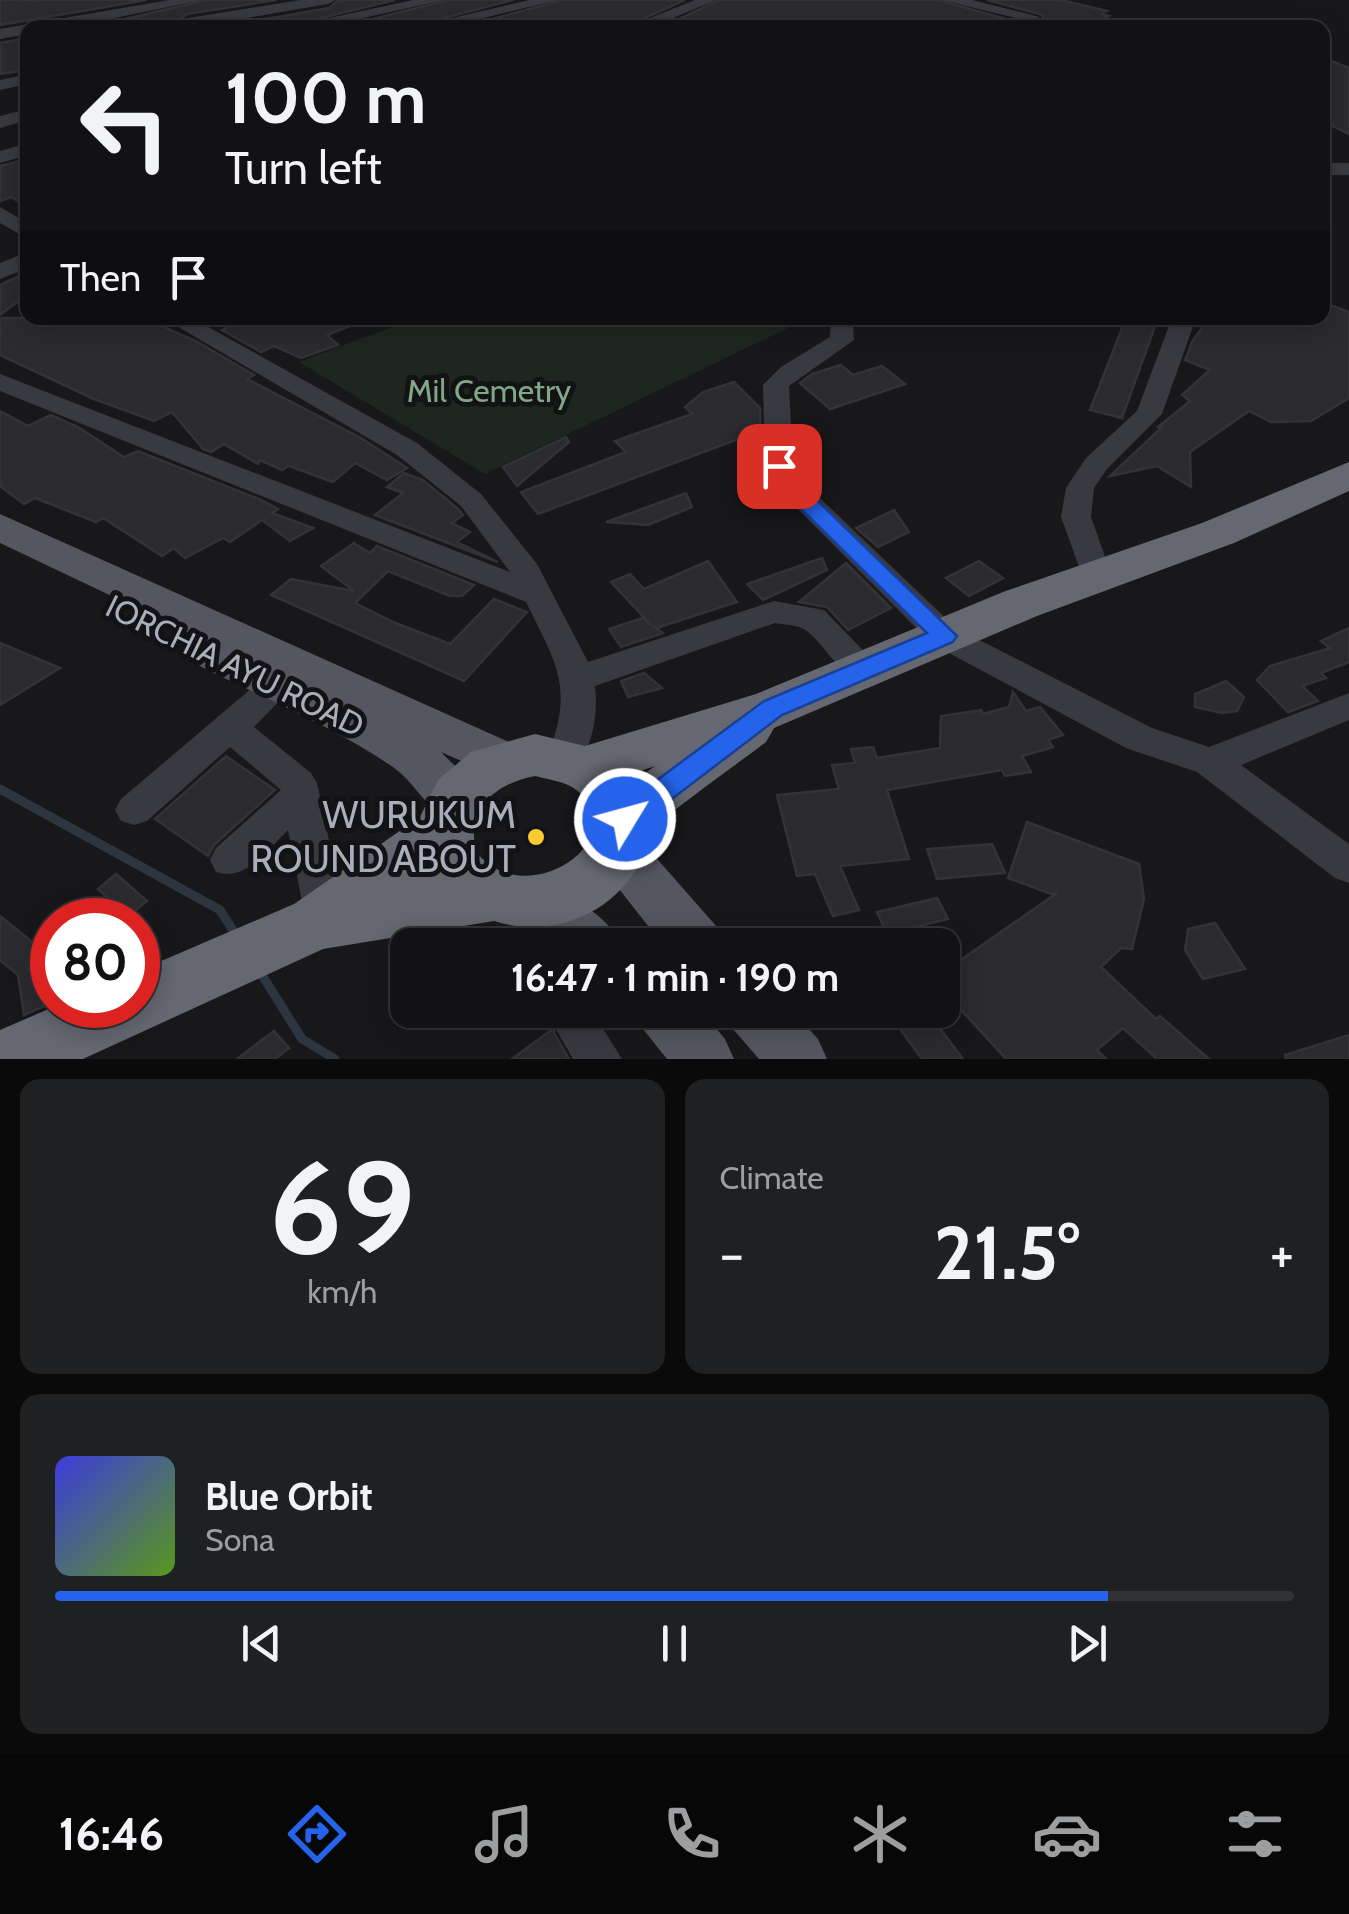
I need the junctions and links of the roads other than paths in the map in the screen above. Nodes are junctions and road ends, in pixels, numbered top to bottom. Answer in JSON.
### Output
{"nodes":[{"id":1,"x":195,"y":0,"type":"edge"},
{"id":2,"x":329,"y":0,"type":"edge"},
{"id":3,"x":437,"y":0,"type":"edge"},
{"id":4,"x":546,"y":0,"type":"edge"},
{"id":5,"x":710,"y":0,"type":"edge"},
{"id":6,"x":950,"y":0,"type":"edge"},
{"id":7,"x":166,"y":2,"type":"edge"},
{"id":8,"x":1032,"y":17,"type":"dead end"},
{"id":9,"x":77,"y":20,"type":"edge"},
{"id":10,"x":186,"y":20,"type":"edge"},
{"id":11,"x":219,"y":20,"type":"edge"},
{"id":12,"x":332,"y":20,"type":"edge"},
{"id":13,"x":455,"y":20,"type":"edge"},
{"id":14,"x":655,"y":20,"type":"edge"},
{"id":15,"x":188,"y":325,"type":"edge"},
{"id":16,"x":841,"y":325,"type":"edge"},
{"id":17,"x":1181,"y":325,"type":"edge"},
{"id":18,"x":0,"y":382,"type":"edge"},
{"id":19,"x":1349,"y":450,"type":"edge"},
{"id":20,"x":1349,"y":474,"type":"edge"},
{"id":21,"x":0,"y":527,"type":"edge"},
{"id":22,"x":0,"y":554,"type":"edge"},
{"id":23,"x":1092,"y":566,"type":"junction"},
{"id":24,"x":538,"y":595,"type":"junction"},
{"id":25,"x":1020,"y":604,"type":"junction"},
{"id":26,"x":944,"y":636,"type":"junction"},
{"id":27,"x":864,"y":670,"type":"junction"},
{"id":28,"x":578,"y":680,"type":"junction"},
{"id":29,"x":278,"y":685,"type":"junction"},
{"id":30,"x":1349,"y":706,"type":"edge"},
{"id":31,"x":773,"y":708,"type":"junction"},
{"id":32,"x":232,"y":729,"type":"junction"},
{"id":33,"x":506,"y":761,"type":"junction"},
{"id":34,"x":577,"y":762,"type":"junction"},
{"id":35,"x":1210,"y":762,"type":"junction"},
{"id":36,"x":302,"y":793,"type":"junction"},
{"id":37,"x":134,"y":810,"type":"dead end"},
{"id":38,"x":450,"y":814,"type":"junction"},
{"id":39,"x":622,"y":835,"type":"junction"},
{"id":40,"x":230,"y":860,"type":"dead end"},
{"id":41,"x":1349,"y":866,"type":"edge"},
{"id":42,"x":512,"y":900,"type":"junction"},
{"id":43,"x":321,"y":920,"type":"junction"},
{"id":44,"x":563,"y":928,"type":"edge"},
{"id":45,"x":685,"y":928,"type":"edge"},
{"id":46,"x":160,"y":992,"type":"edge"},
{"id":47,"x":79,"y":1028,"type":"edge"},
{"id":48,"x":679,"y":1028,"type":"edge"},
{"id":49,"x":770,"y":1028,"type":"edge"},
{"id":50,"x":9,"y":1059,"type":"edge"},
{"id":51,"x":704,"y":1059,"type":"edge"},
{"id":52,"x":797,"y":1059,"type":"edge"}],
"edges":[{"from":1,"to":7,"type":"street"},
{"from":2,"to":11,"type":"street"},
{"from":3,"to":12,"type":"street"},
{"from":4,"to":13,"type":"street"},
{"from":5,"to":14,"type":"street"},
{"from":6,"to":8,"type":"street"},
{"from":7,"to":9,"type":"street"},
{"from":7,"to":10,"type":"street"},
{"from":15,"to":24,"type":"street"},
{"from":16,"to":26,"type":"street"},
{"from":17,"to":23,"type":"street"},
{"from":18,"to":24,"type":"street"},
{"from":19,"to":23,"type":"highway"},
{"from":20,"to":25,"type":"highway"},
{"from":21,"to":33,"type":"main road"},
{"from":22,"to":29,"type":"main road","name":"IORCHIA AYU ROAD"},
{"from":23,"to":25,"type":"highway"},
{"from":24,"to":28,"type":"street"},
{"from":25,"to":26,"type":"highway"},
{"from":26,"to":27,"type":"highway"},
{"from":26,"to":35,"type":"street"},
{"from":27,"to":28,"type":"street"},
{"from":27,"to":31,"type":"highway"},
{"from":28,"to":34,"type":"street"},
{"from":29,"to":32,"type":"street"},
{"from":29,"to":38,"type":"main road","name":"IORCHIA AYU ROAD"},
{"from":30,"to":35,"type":"street"},
{"from":31,"to":34,"type":"highway"},
{"from":31,"to":39,"type":"highway"},
{"from":32,"to":36,"type":"street"},
{"from":32,"to":37,"type":"street"},
{"from":33,"to":34,"type":"highway"},
{"from":33,"to":38,"type":"highway"},
{"from":34,"to":39,"type":"highway"},
{"from":35,"to":41,"type":"street"},
{"from":36,"to":40,"type":"street"},
{"from":36,"to":43,"type":"street"},
{"from":38,"to":42,"type":"highway"},
{"from":38,"to":43,"type":"highway"},
{"from":39,"to":42,"type":"highway"},
{"from":39,"to":45,"type":"main road"},
{"from":42,"to":43,"type":"highway"},
{"from":42,"to":44,"type":"main road"},
{"from":43,"to":46,"type":"highway"},
{"from":47,"to":50,"type":"highway"},
{"from":48,"to":51,"type":"main road"},
{"from":49,"to":52,"type":"main road"}]}
